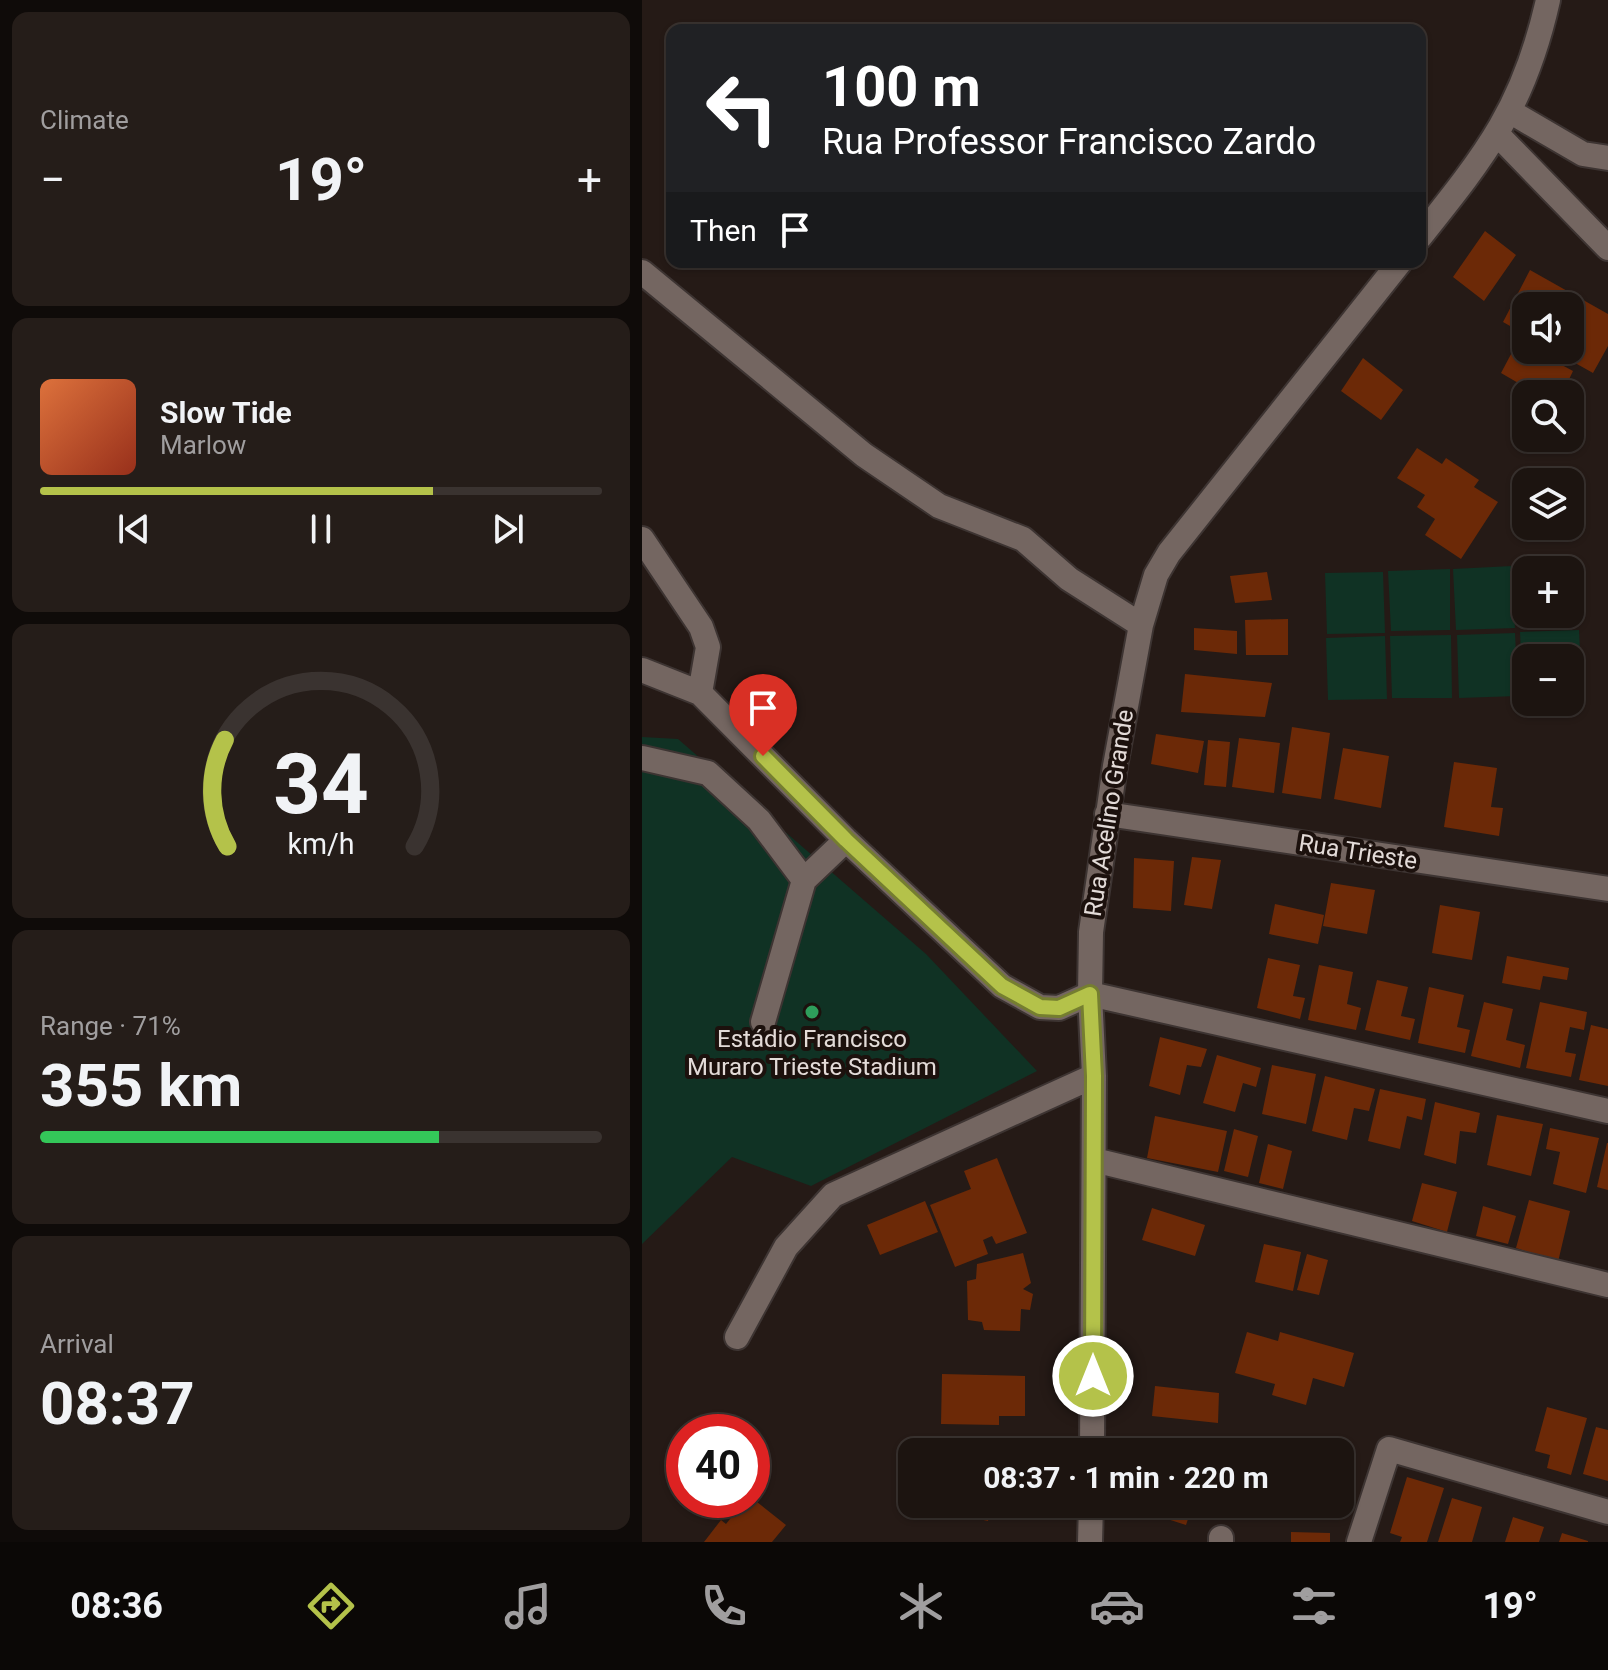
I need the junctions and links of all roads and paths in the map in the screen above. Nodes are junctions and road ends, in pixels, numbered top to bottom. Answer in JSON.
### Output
{"nodes":[{"id":1,"x":1548,"y":0,"type":"edge"},
{"id":2,"x":1511,"y":112,"type":"junction"},
{"id":3,"x":1498,"y":135,"type":"junction"},
{"id":4,"x":1608,"y":158,"type":"edge"},
{"id":5,"x":1426,"y":229,"type":"edge"},
{"id":6,"x":1608,"y":248,"type":"edge"},
{"id":7,"x":1395,"y":268,"type":"edge"},
{"id":8,"x":642,"y":272,"type":"edge"},
{"id":9,"x":642,"y":539,"type":"edge"},
{"id":10,"x":1141,"y":625,"type":"junction"},
{"id":11,"x":642,"y":670,"type":"edge"},
{"id":12,"x":700,"y":693,"type":"junction"},
{"id":13,"x":642,"y":758,"type":"edge"},
{"id":14,"x":1107,"y":814,"type":"junction"},
{"id":15,"x":846,"y":840,"type":"junction"},
{"id":16,"x":804,"y":880,"type":"junction"},
{"id":17,"x":1608,"y":889,"type":"edge"},
{"id":18,"x":1090,"y":994,"type":"junction"},
{"id":19,"x":763,"y":1022,"type":"dead end"},
{"id":20,"x":1094,"y":1076,"type":"junction"},
{"id":21,"x":1608,"y":1111,"type":"edge"},
{"id":22,"x":1094,"y":1160,"type":"junction"},
{"id":23,"x":1608,"y":1285,"type":"edge"},
{"id":24,"x":737,"y":1337,"type":"dead end"},
{"id":25,"x":1092,"y":1438,"type":"edge"},
{"id":26,"x":1608,"y":1512,"type":"edge"},
{"id":27,"x":1091,"y":1518,"type":"edge"},
{"id":28,"x":1090,"y":1542,"type":"edge"},
{"id":29,"x":1359,"y":1542,"type":"edge"}],
"edges":[{"from":1,"to":2,"type":"street"},
{"from":2,"to":3,"type":"street"},
{"from":2,"to":4,"type":"street"},
{"from":3,"to":5,"type":"street"},
{"from":3,"to":6,"type":"street"},
{"from":7,"to":10,"type":"street","name":"Rua Acelino Grande"},
{"from":8,"to":10,"type":"street"},
{"from":9,"to":12,"type":"street"},
{"from":10,"to":14,"type":"street","name":"Rua Acelino Grande"},
{"from":11,"to":12,"type":"street"},
{"from":12,"to":15,"type":"street"},
{"from":13,"to":16,"type":"street"},
{"from":14,"to":17,"type":"street","name":"Rua Trieste"},
{"from":14,"to":18,"type":"street","name":"Rua Acelino Grande"},
{"from":15,"to":16,"type":"street"},
{"from":15,"to":18,"type":"street"},
{"from":16,"to":19,"type":"street"},
{"from":18,"to":20,"type":"street","name":"Rua Acelino Grande"},
{"from":18,"to":21,"type":"street"},
{"from":20,"to":22,"type":"street","name":"Rua Acelino Grande"},
{"from":20,"to":24,"type":"street"},
{"from":22,"to":23,"type":"street"},
{"from":22,"to":25,"type":"street","name":"Rua Acelino Grande"},
{"from":26,"to":29,"type":"street"},
{"from":27,"to":28,"type":"street"}]}
